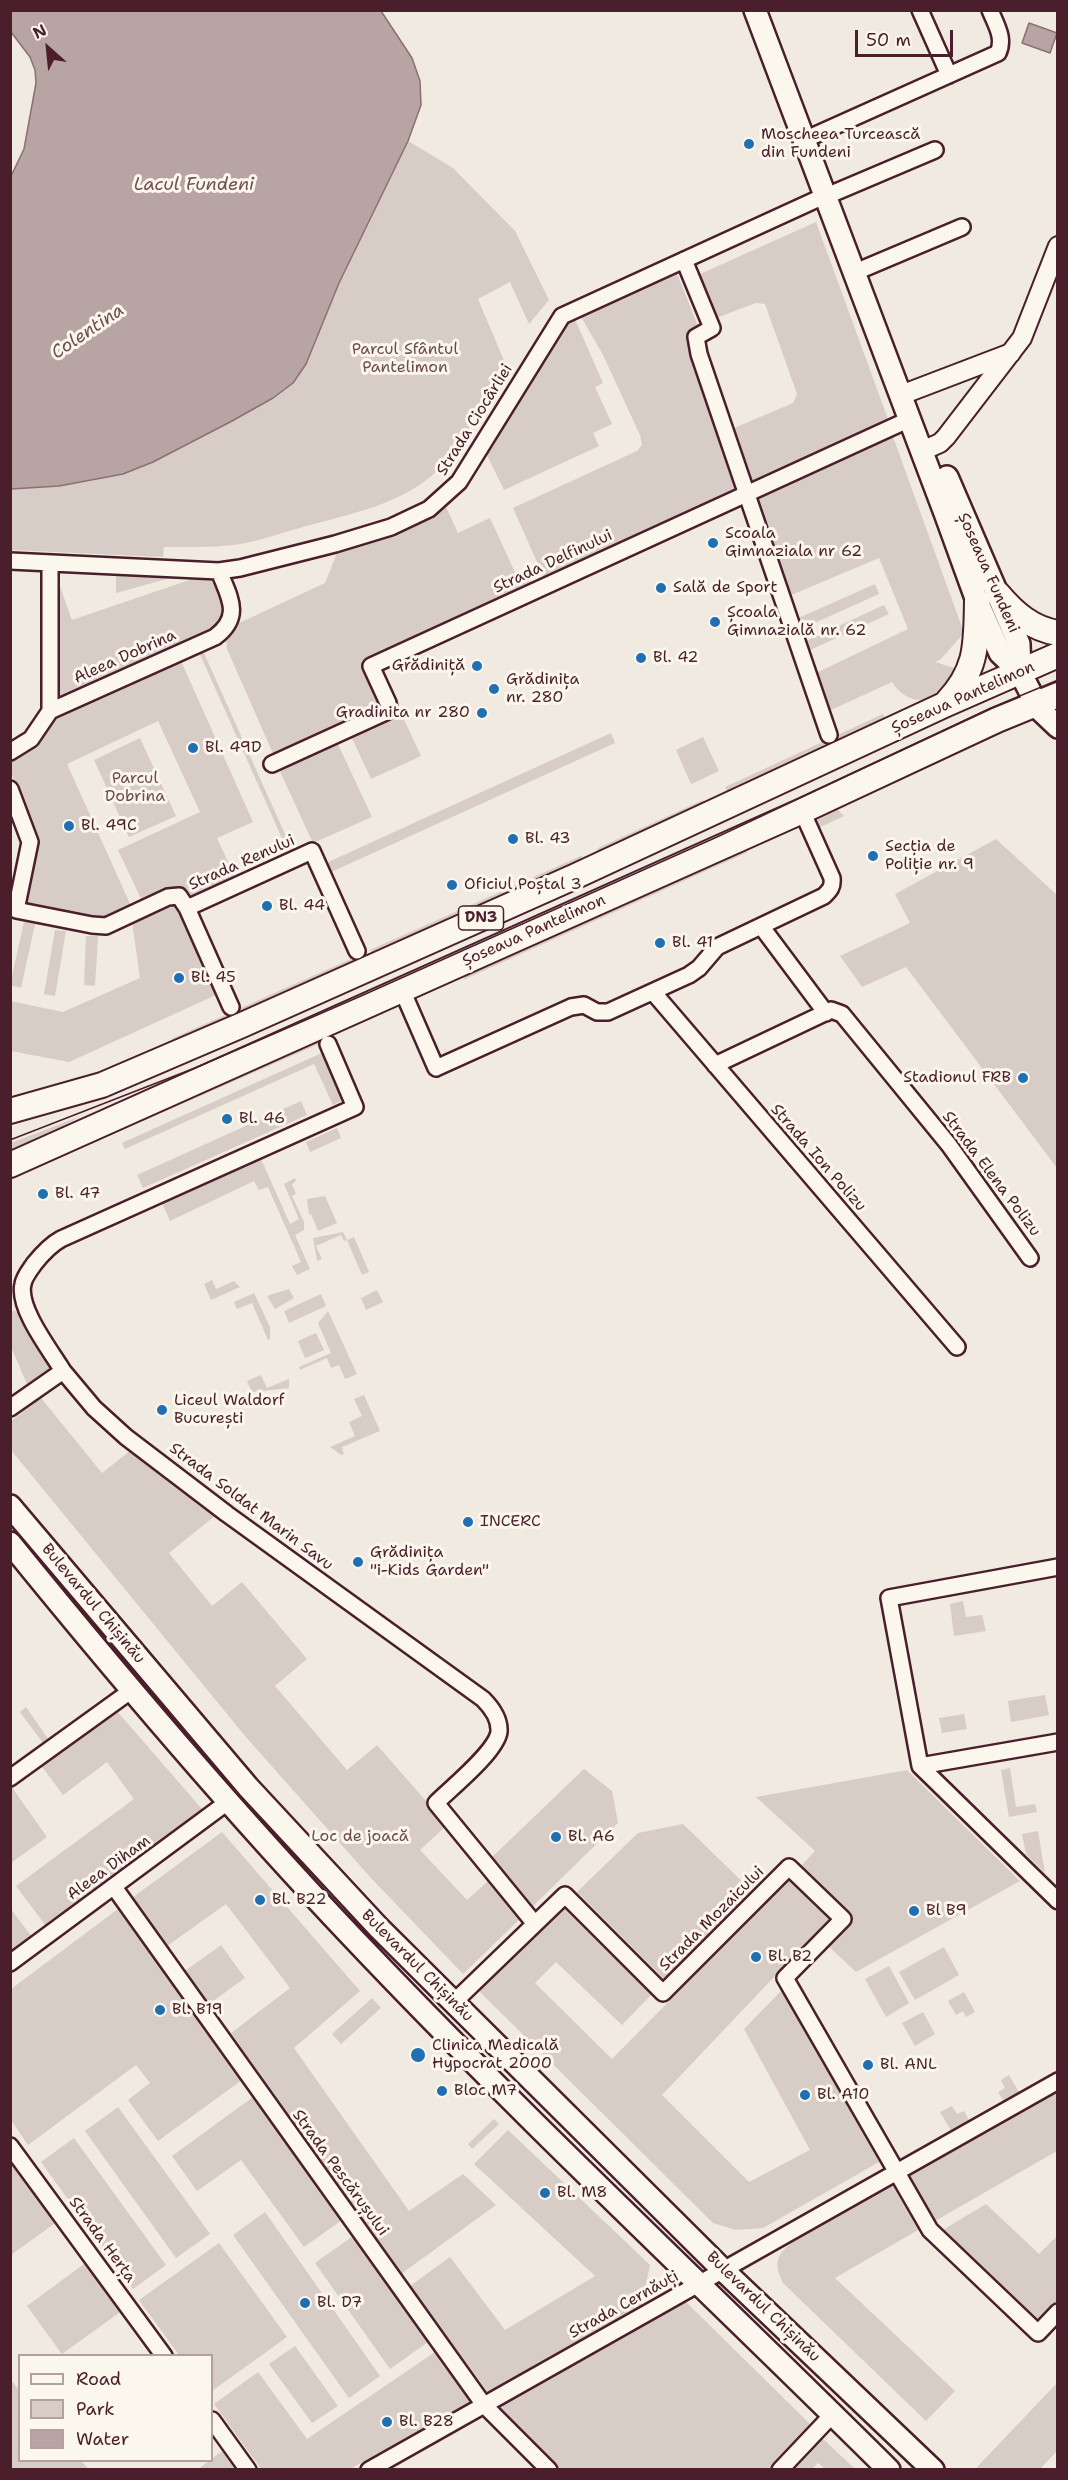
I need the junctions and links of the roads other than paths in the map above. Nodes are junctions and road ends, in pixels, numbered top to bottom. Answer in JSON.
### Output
{"nodes":[{"id":1,"x":755,"y":10,"type":"edge"},
{"id":2,"x":769,"y":10,"type":"edge"},
{"id":3,"x":920,"y":10,"type":"edge"},
{"id":4,"x":990,"y":10,"type":"edge"},
{"id":5,"x":949,"y":75,"type":"junction"},
{"id":6,"x":809,"y":138,"type":"junction"},
{"id":7,"x":935,"y":150,"type":"dead end"},
{"id":8,"x":830,"y":194,"type":"junction"},
{"id":9,"x":962,"y":227,"type":"dead end"},
{"id":10,"x":1058,"y":246,"type":"edge"},
{"id":11,"x":684,"y":260,"type":"junction"},
{"id":12,"x":866,"y":268,"type":"junction"},
{"id":13,"x":1011,"y":353,"type":"junction"},
{"id":14,"x":907,"y":392,"type":"junction"},
{"id":15,"x":910,"y":420,"type":"junction"},
{"id":16,"x":928,"y":448,"type":"junction"},
{"id":17,"x":746,"y":494,"type":"junction"},
{"id":18,"x":10,"y":561,"type":"edge"},
{"id":19,"x":50,"y":565,"type":"junction"},
{"id":20,"x":219,"y":571,"type":"junction"},
{"id":21,"x":987,"y":598,"type":"junction"},
{"id":22,"x":1058,"y":633,"type":"edge"},
{"id":23,"x":1058,"y":655,"type":"edge"},
{"id":24,"x":1020,"y":672,"type":"junction"},
{"id":25,"x":1047,"y":699,"type":"edge"},
{"id":26,"x":944,"y":705,"type":"junction"},
{"id":27,"x":50,"y":711,"type":"junction"},
{"id":28,"x":1058,"y":727,"type":"edge"},
{"id":29,"x":829,"y":735,"type":"dead end"},
{"id":30,"x":10,"y":752,"type":"edge"},
{"id":31,"x":272,"y":764,"type":"dead end"},
{"id":32,"x":10,"y":789,"type":"edge"},
{"id":33,"x":802,"y":811,"type":"junction"},
{"id":34,"x":187,"y":908,"type":"junction"},
{"id":35,"x":761,"y":926,"type":"junction"},
{"id":36,"x":357,"y":951,"type":"dead end"},
{"id":37,"x":402,"y":990,"type":"junction"},
{"id":38,"x":653,"y":992,"type":"junction"},
{"id":39,"x":231,"y":1007,"type":"dead end"},
{"id":40,"x":826,"y":1013,"type":"junction"},
{"id":41,"x":328,"y":1044,"type":"dead end"},
{"id":42,"x":716,"y":1065,"type":"junction"},
{"id":43,"x":10,"y":1111,"type":"edge"},
{"id":44,"x":10,"y":1165,"type":"edge"},
{"id":45,"x":1030,"y":1258,"type":"dead end"},
{"id":46,"x":957,"y":1347,"type":"dead end"},
{"id":47,"x":63,"y":1371,"type":"junction"},
{"id":48,"x":10,"y":1408,"type":"edge"},
{"id":49,"x":10,"y":1506,"type":"edge"},
{"id":50,"x":10,"y":1543,"type":"edge"},
{"id":51,"x":1058,"y":1567,"type":"edge"},
{"id":52,"x":132,"y":1690,"type":"junction"},
{"id":53,"x":1058,"y":1742,"type":"edge"},
{"id":54,"x":920,"y":1766,"type":"junction"},
{"id":55,"x":10,"y":1778,"type":"edge"},
{"id":56,"x":230,"y":1801,"type":"junction"},
{"id":57,"x":114,"y":1887,"type":"junction"},
{"id":58,"x":1058,"y":1901,"type":"edge"},
{"id":59,"x":535,"y":1924,"type":"junction"},
{"id":60,"x":10,"y":1963,"type":"edge"},
{"id":61,"x":453,"y":2003,"type":"junction"},
{"id":62,"x":1058,"y":2081,"type":"edge"},
{"id":63,"x":10,"y":2146,"type":"edge"},
{"id":64,"x":897,"y":2172,"type":"junction"},
{"id":65,"x":723,"y":2270,"type":"junction"},
{"id":66,"x":699,"y":2283,"type":"junction"},
{"id":67,"x":1058,"y":2312,"type":"edge"},
{"id":68,"x":163,"y":2354,"type":"edge"},
{"id":69,"x":484,"y":2405,"type":"junction"},
{"id":70,"x":833,"y":2414,"type":"junction"},
{"id":71,"x":213,"y":2421,"type":"edge"},
{"id":72,"x":248,"y":2469,"type":"edge"},
{"id":73,"x":369,"y":2469,"type":"edge"},
{"id":74,"x":549,"y":2469,"type":"edge"},
{"id":75,"x":780,"y":2469,"type":"edge"},
{"id":76,"x":889,"y":2469,"type":"edge"},
{"id":77,"x":933,"y":2469,"type":"edge"}],
"edges":[{"from":1,"to":6,"type":"main road","name":"Șoseaua Fundeni"},
{"from":2,"to":6,"type":"main road","name":"Șoseaua Fundeni"},
{"from":3,"to":5,"type":"street"},
{"from":4,"to":5,"type":"street"},
{"from":5,"to":6,"type":"street"},
{"from":6,"to":8,"type":"main road","name":"Șoseaua Fundeni"},
{"from":7,"to":8,"type":"street","name":"Strada Ciocârliei"},
{"from":8,"to":11,"type":"street","name":"Strada Ciocârliei"},
{"from":8,"to":12,"type":"main road","name":"Șoseaua Fundeni"},
{"from":8,"to":14,"type":"main road","name":"Șoseaua Fundeni"},
{"from":9,"to":12,"type":"street"},
{"from":10,"to":13,"type":"street"},
{"from":11,"to":17,"type":"street"},
{"from":11,"to":20,"type":"street","name":"Strada Ciocârliei"},
{"from":12,"to":14,"type":"main road","name":"Șoseaua Fundeni"},
{"from":13,"to":14,"type":"street"},
{"from":13,"to":16,"type":"street"},
{"from":14,"to":15,"type":"main road","name":"Șoseaua Fundeni"},
{"from":14,"to":16,"type":"main road","name":"Șoseaua Fundeni"},
{"from":15,"to":16,"type":"main road","name":"Șoseaua Fundeni"},
{"from":15,"to":17,"type":"street","name":"Strada Delfinului"},
{"from":16,"to":21,"type":"main road","name":"Șoseaua Fundeni"},
{"from":17,"to":29,"type":"street"},
{"from":17,"to":31,"type":"street","name":"Strada Delfinului"},
{"from":18,"to":19,"type":"street","name":"Strada Ciocârliei"},
{"from":19,"to":20,"type":"street","name":"Strada Ciocârliei"},
{"from":19,"to":27,"type":"street","name":"Aleea Dobrina"},
{"from":20,"to":27,"type":"street","name":"Aleea Dobrina"},
{"from":21,"to":22,"type":"main road"},
{"from":21,"to":24,"type":"main road","name":"Șoseaua Fundeni"},
{"from":21,"to":26,"type":"main road"},
{"from":23,"to":24,"type":"main road","name":"Șoseaua Pantelimon","number":"DN3"},
{"from":24,"to":25,"type":"main road","name":"Șoseaua Fundeni"},
{"from":24,"to":26,"type":"main road","name":"Șoseaua Pantelimon","number":"DN3"},
{"from":25,"to":28,"type":"main road","name":"Șoseaua Fundeni"},
{"from":25,"to":33,"type":"main road","name":"Șoseaua Pantelimon","number":"DN3"},
{"from":26,"to":43,"type":"main road","name":"Șoseaua Pantelimon","number":"DN3"},
{"from":27,"to":30,"type":"street"},
{"from":32,"to":34,"type":"street"},
{"from":33,"to":35,"type":"street"},
{"from":33,"to":37,"type":"main road","name":"Șoseaua Pantelimon","number":"DN3"},
{"from":34,"to":36,"type":"street","name":"Strada Renului"},
{"from":34,"to":39,"type":"street","name":"Strada Renului"},
{"from":35,"to":38,"type":"street"},
{"from":35,"to":40,"type":"street","name":"Strada Elena Polizu"},
{"from":37,"to":38,"type":"street"},
{"from":37,"to":44,"type":"main road","name":"Șoseaua Pantelimon","number":"DN3"},
{"from":38,"to":42,"type":"street","name":"Strada Ion Polizu"},
{"from":40,"to":42,"type":"street"},
{"from":40,"to":45,"type":"street","name":"Strada Elena Polizu"},
{"from":41,"to":47,"type":"street","name":"Strada Soldat Marin Savu"},
{"from":42,"to":46,"type":"street","name":"Strada Ion Polizu"},
{"from":47,"to":48,"type":"street"},
{"from":47,"to":59,"type":"street","name":"Strada Soldat Marin Savu"},
{"from":49,"to":61,"type":"main road","name":"Bulevardul Chișinău"},
{"from":50,"to":52,"type":"main road","name":"Bulevardul Chișinău"},
{"from":51,"to":54,"type":"street"},
{"from":52,"to":55,"type":"street"},
{"from":52,"to":56,"type":"main road","name":"Bulevardul Chișinău"},
{"from":53,"to":54,"type":"street"},
{"from":54,"to":58,"type":"street"},
{"from":56,"to":57,"type":"street","name":"Aleea Diham"},
{"from":56,"to":66,"type":"main road","name":"Bulevardul Chișinău"},
{"from":57,"to":60,"type":"street","name":"Aleea Diham"},
{"from":57,"to":69,"type":"street","name":"Strada Pescărușului"},
{"from":59,"to":61,"type":"street"},
{"from":59,"to":64,"type":"street","name":"Strada Mozaicului"},
{"from":61,"to":65,"type":"main road","name":"Bulevardul Chișinău"},
{"from":62,"to":64,"type":"street","name":"Strada Cernăuți"},
{"from":63,"to":68,"type":"street","name":"Strada Herța"},
{"from":64,"to":65,"type":"street","name":"Strada Cernăuți"},
{"from":64,"to":67,"type":"street"},
{"from":65,"to":66,"type":"street","name":"Strada Cernăuți"},
{"from":65,"to":77,"type":"main road","name":"Bulevardul Chișinău"},
{"from":66,"to":69,"type":"street","name":"Strada Cernăuți"},
{"from":66,"to":70,"type":"main road","name":"Bulevardul Chișinău"},
{"from":69,"to":73,"type":"street","name":"Strada Cernăuți"},
{"from":69,"to":74,"type":"street","name":"Strada Pescărușului"},
{"from":70,"to":75,"type":"street"},
{"from":70,"to":76,"type":"main road","name":"Bulevardul Chișinău"},
{"from":71,"to":72,"type":"street"}]}
